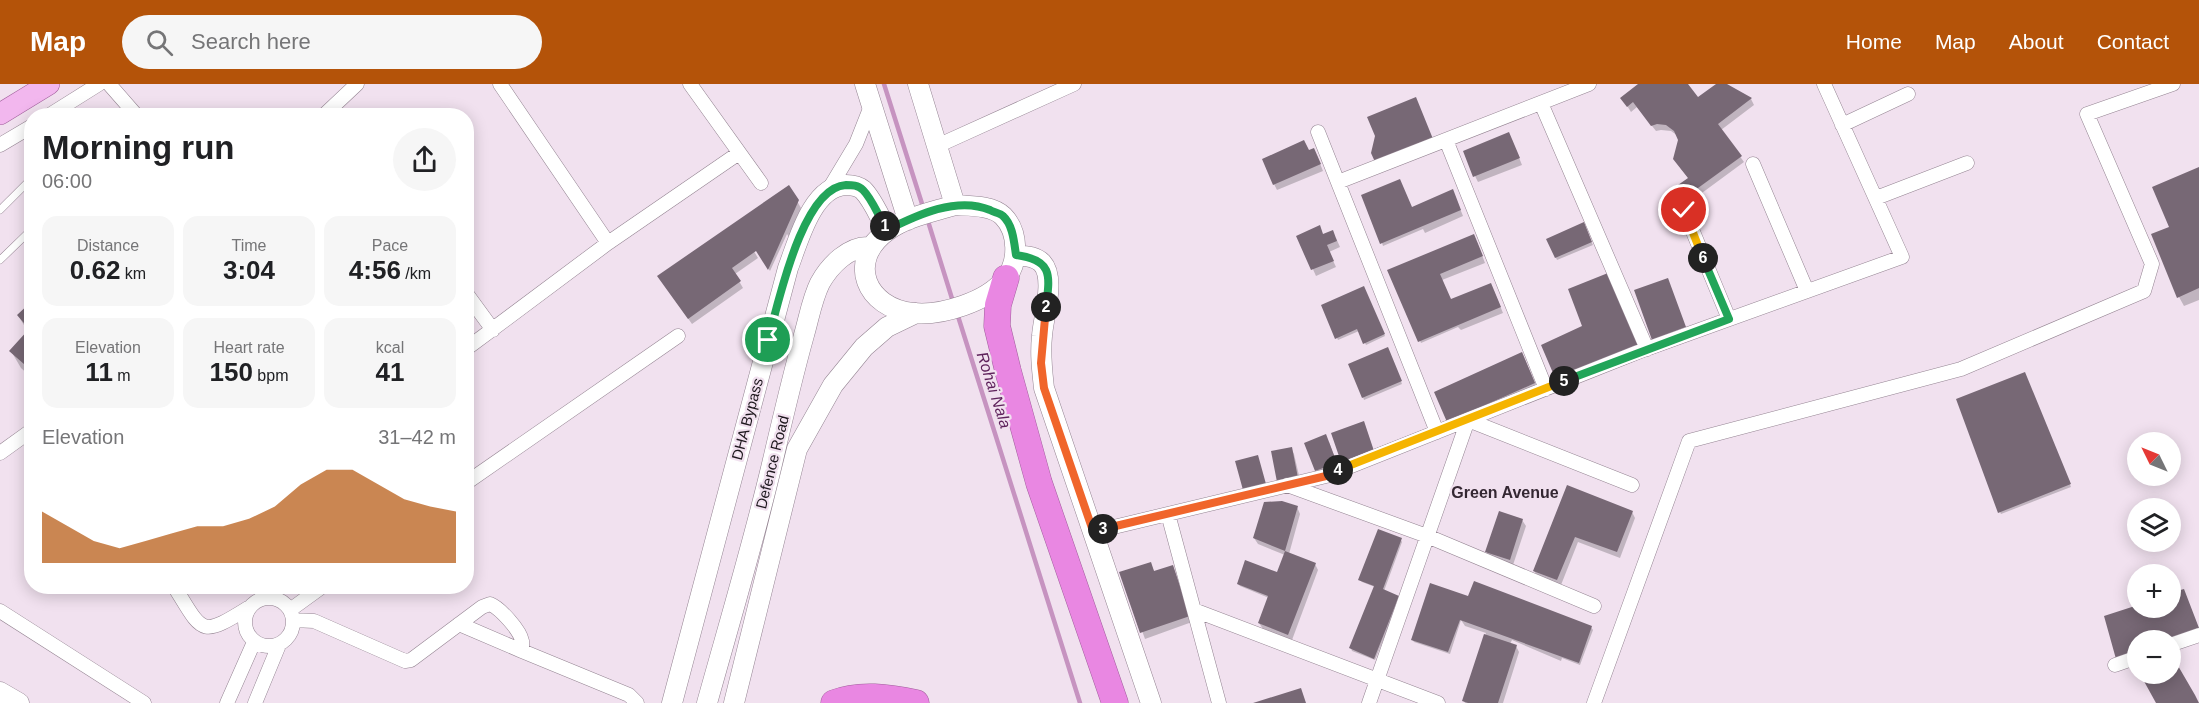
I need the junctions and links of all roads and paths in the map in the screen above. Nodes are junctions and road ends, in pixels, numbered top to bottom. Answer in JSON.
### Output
{"nodes":[{"id":1,"x":49,"y":84,"type":"edge"},
{"id":2,"x":99,"y":84,"type":"edge"},
{"id":3,"x":108,"y":84,"type":"edge"},
{"id":4,"x":357,"y":84,"type":"edge"},
{"id":5,"x":500,"y":84,"type":"edge"},
{"id":6,"x":690,"y":84,"type":"edge"},
{"id":7,"x":865,"y":84,"type":"edge"},
{"id":8,"x":918,"y":84,"type":"edge"},
{"id":9,"x":1589,"y":84,"type":"edge"},
{"id":10,"x":1824,"y":84,"type":"edge"},
{"id":11,"x":2173,"y":84,"type":"edge"},
{"id":12,"x":1065,"y":86,"type":"edge"},
{"id":13,"x":1908,"y":94,"type":"dead end"},
{"id":14,"x":1541,"y":103,"type":"junction"},
{"id":15,"x":872,"y":106,"type":"junction"},
{"id":16,"x":61,"y":108,"type":"edge"},
{"id":17,"x":130,"y":108,"type":"edge"},
{"id":18,"x":335,"y":108,"type":"edge"},
{"id":19,"x":0,"y":114,"type":"edge"},
{"id":20,"x":1842,"y":125,"type":"junction"},
{"id":21,"x":24,"y":131,"type":"edge"},
{"id":22,"x":1318,"y":132,"type":"dead end"},
{"id":23,"x":1446,"y":140,"type":"junction"},
{"id":24,"x":0,"y":145,"type":"edge"},
{"id":25,"x":937,"y":146,"type":"junction"},
{"id":26,"x":739,"y":153,"type":"junction"},
{"id":27,"x":1967,"y":163,"type":"dead end"},
{"id":28,"x":1754,"y":164,"type":"dead end"},
{"id":29,"x":1338,"y":182,"type":"junction"},
{"id":30,"x":761,"y":183,"type":"dead end"},
{"id":31,"x":24,"y":186,"type":"edge"},
{"id":32,"x":829,"y":189,"type":"junction"},
{"id":33,"x":1876,"y":198,"type":"junction"},
{"id":34,"x":955,"y":205,"type":"junction"},
{"id":35,"x":0,"y":210,"type":"edge"},
{"id":36,"x":1684,"y":210,"type":"dead end"},
{"id":37,"x":908,"y":220,"type":"junction"},
{"id":38,"x":887,"y":230,"type":"junction"},
{"id":39,"x":24,"y":237,"type":"edge"},
{"id":40,"x":608,"y":243,"type":"junction"},
{"id":41,"x":869,"y":248,"type":"junction"},
{"id":42,"x":0,"y":260,"type":"edge"},
{"id":43,"x":1011,"y":266,"type":"junction"},
{"id":44,"x":1807,"y":291,"type":"junction"},
{"id":45,"x":474,"y":305,"type":"edge"},
{"id":46,"x":916,"y":313,"type":"junction"},
{"id":47,"x":1729,"y":319,"type":"junction"},
{"id":48,"x":493,"y":330,"type":"junction"},
{"id":49,"x":678,"y":336,"type":"dead end"},
{"id":50,"x":474,"y":343,"type":"edge"},
{"id":51,"x":1647,"y":349,"type":"junction"},
{"id":52,"x":1546,"y":389,"type":"junction"},
{"id":53,"x":1468,"y":420,"type":"junction"},
{"id":54,"x":1437,"y":432,"type":"junction"},
{"id":55,"x":24,"y":436,"type":"edge"},
{"id":56,"x":0,"y":453,"type":"edge"},
{"id":57,"x":474,"y":477,"type":"edge"},
{"id":58,"x":1287,"y":485,"type":"junction"},
{"id":59,"x":1632,"y":485,"type":"dead end"},
{"id":60,"x":1168,"y":514,"type":"junction"},
{"id":61,"x":1093,"y":531,"type":"junction"},
{"id":62,"x":1427,"y":536,"type":"junction"},
{"id":63,"x":179,"y":594,"type":"edge"},
{"id":64,"x":267,"y":594,"type":"edge"},
{"id":65,"x":272,"y":594,"type":"edge"},
{"id":66,"x":314,"y":594,"type":"edge"},
{"id":67,"x":1594,"y":606,"type":"dead end"},
{"id":68,"x":248,"y":608,"type":"junction"},
{"id":69,"x":1194,"y":610,"type":"junction"},
{"id":70,"x":0,"y":611,"type":"edge"},
{"id":71,"x":292,"y":615,"type":"junction"},
{"id":72,"x":459,"y":624,"type":"junction"},
{"id":73,"x":2199,"y":635,"type":"edge"},
{"id":74,"x":2181,"y":641,"type":"edge"},
{"id":75,"x":254,"y":642,"type":"junction"},
{"id":76,"x":279,"y":645,"type":"junction"},
{"id":77,"x":522,"y":651,"type":"junction"},
{"id":78,"x":2127,"y":661,"type":"edge"},
{"id":79,"x":2115,"y":665,"type":"dead end"},
{"id":80,"x":1377,"y":680,"type":"junction"},
{"id":81,"x":0,"y":692,"type":"edge"},
{"id":82,"x":19,"y":703,"type":"edge"},
{"id":83,"x":144,"y":703,"type":"edge"},
{"id":84,"x":227,"y":703,"type":"edge"},
{"id":85,"x":255,"y":703,"type":"edge"},
{"id":86,"x":637,"y":703,"type":"edge"},
{"id":87,"x":672,"y":703,"type":"edge"},
{"id":88,"x":707,"y":703,"type":"edge"},
{"id":89,"x":734,"y":703,"type":"edge"},
{"id":90,"x":834,"y":703,"type":"edge"},
{"id":91,"x":916,"y":703,"type":"edge"},
{"id":92,"x":1115,"y":703,"type":"edge"},
{"id":93,"x":1151,"y":703,"type":"edge"},
{"id":94,"x":1219,"y":703,"type":"edge"},
{"id":95,"x":1369,"y":703,"type":"edge"},
{"id":96,"x":1438,"y":703,"type":"edge"},
{"id":97,"x":1594,"y":703,"type":"edge"}],
"edges":[{"from":1,"to":19,"type":"main road"},
{"from":2,"to":16,"type":"street"},
{"from":3,"to":17,"type":"street"},
{"from":4,"to":18,"type":"street"},
{"from":5,"to":40,"type":"street"},
{"from":6,"to":26,"type":"street"},
{"from":7,"to":15,"type":"main road"},
{"from":8,"to":25,"type":"main road"},
{"from":9,"to":14,"type":"street"},
{"from":10,"to":20,"type":"street"},
{"from":11,"to":97,"type":"street"},
{"from":12,"to":25,"type":"street"},
{"from":13,"to":20,"type":"street"},
{"from":14,"to":23,"type":"street"},
{"from":14,"to":51,"type":"street"},
{"from":15,"to":32,"type":"street"},
{"from":15,"to":37,"type":"main road"},
{"from":20,"to":33,"type":"street"},
{"from":21,"to":24,"type":"street"},
{"from":22,"to":29,"type":"street"},
{"from":23,"to":29,"type":"street"},
{"from":23,"to":52,"type":"street"},
{"from":25,"to":34,"type":"main road"},
{"from":26,"to":30,"type":"street"},
{"from":26,"to":40,"type":"street"},
{"from":27,"to":33,"type":"street"},
{"from":28,"to":44,"type":"street"},
{"from":29,"to":54,"type":"street"},
{"from":31,"to":35,"type":"lane"},
{"from":32,"to":38,"type":"main road"},
{"from":32,"to":87,"type":"main road","name":"DHA Bypass"},
{"from":33,"to":44,"type":"street"},
{"from":34,"to":37,"type":"main road"},
{"from":34,"to":43,"type":"main road"},
{"from":36,"to":47,"type":"street"},
{"from":37,"to":38,"type":"main road"},
{"from":38,"to":41,"type":"main road"},
{"from":39,"to":42,"type":"lane"},
{"from":40,"to":48,"type":"street"},
{"from":41,"to":46,"type":"main road"},
{"from":41,"to":88,"type":"main road","name":"Defence Road"},
{"from":43,"to":46,"type":"main road"},
{"from":43,"to":61,"type":"main road"},
{"from":43,"to":92,"type":"highway"},
{"from":44,"to":47,"type":"street"},
{"from":45,"to":48,"type":"street"},
{"from":46,"to":89,"type":"main road","name":"Defence Road"},
{"from":47,"to":51,"type":"street"},
{"from":48,"to":50,"type":"street"},
{"from":49,"to":57,"type":"street"},
{"from":51,"to":52,"type":"street"},
{"from":52,"to":53,"type":"street"},
{"from":53,"to":54,"type":"street"},
{"from":53,"to":59,"type":"street"},
{"from":53,"to":62,"type":"street"},
{"from":54,"to":58,"type":"street"},
{"from":55,"to":56,"type":"street"},
{"from":58,"to":60,"type":"street"},
{"from":58,"to":62,"type":"street"},
{"from":60,"to":61,"type":"street"},
{"from":60,"to":69,"type":"street"},
{"from":61,"to":93,"type":"main road"},
{"from":62,"to":67,"type":"street"},
{"from":62,"to":80,"type":"street"},
{"from":63,"to":68,"type":"street"},
{"from":64,"to":68,"type":"street"},
{"from":65,"to":71,"type":"street"},
{"from":66,"to":71,"type":"street"},
{"from":68,"to":75,"type":"street"},
{"from":69,"to":80,"type":"street"},
{"from":69,"to":94,"type":"street"},
{"from":70,"to":83,"type":"street"},
{"from":71,"to":72,"type":"street"},
{"from":71,"to":76,"type":"street"},
{"from":72,"to":77,"type":"street"},
{"from":72,"to":77,"type":"street"},
{"from":73,"to":74,"type":"street"},
{"from":75,"to":76,"type":"street"},
{"from":75,"to":84,"type":"street"},
{"from":76,"to":85,"type":"street"},
{"from":77,"to":86,"type":"street"},
{"from":78,"to":79,"type":"street"},
{"from":80,"to":95,"type":"street"},
{"from":80,"to":96,"type":"street"},
{"from":81,"to":82,"type":"main road"},
{"from":90,"to":91,"type":"highway"}]}
